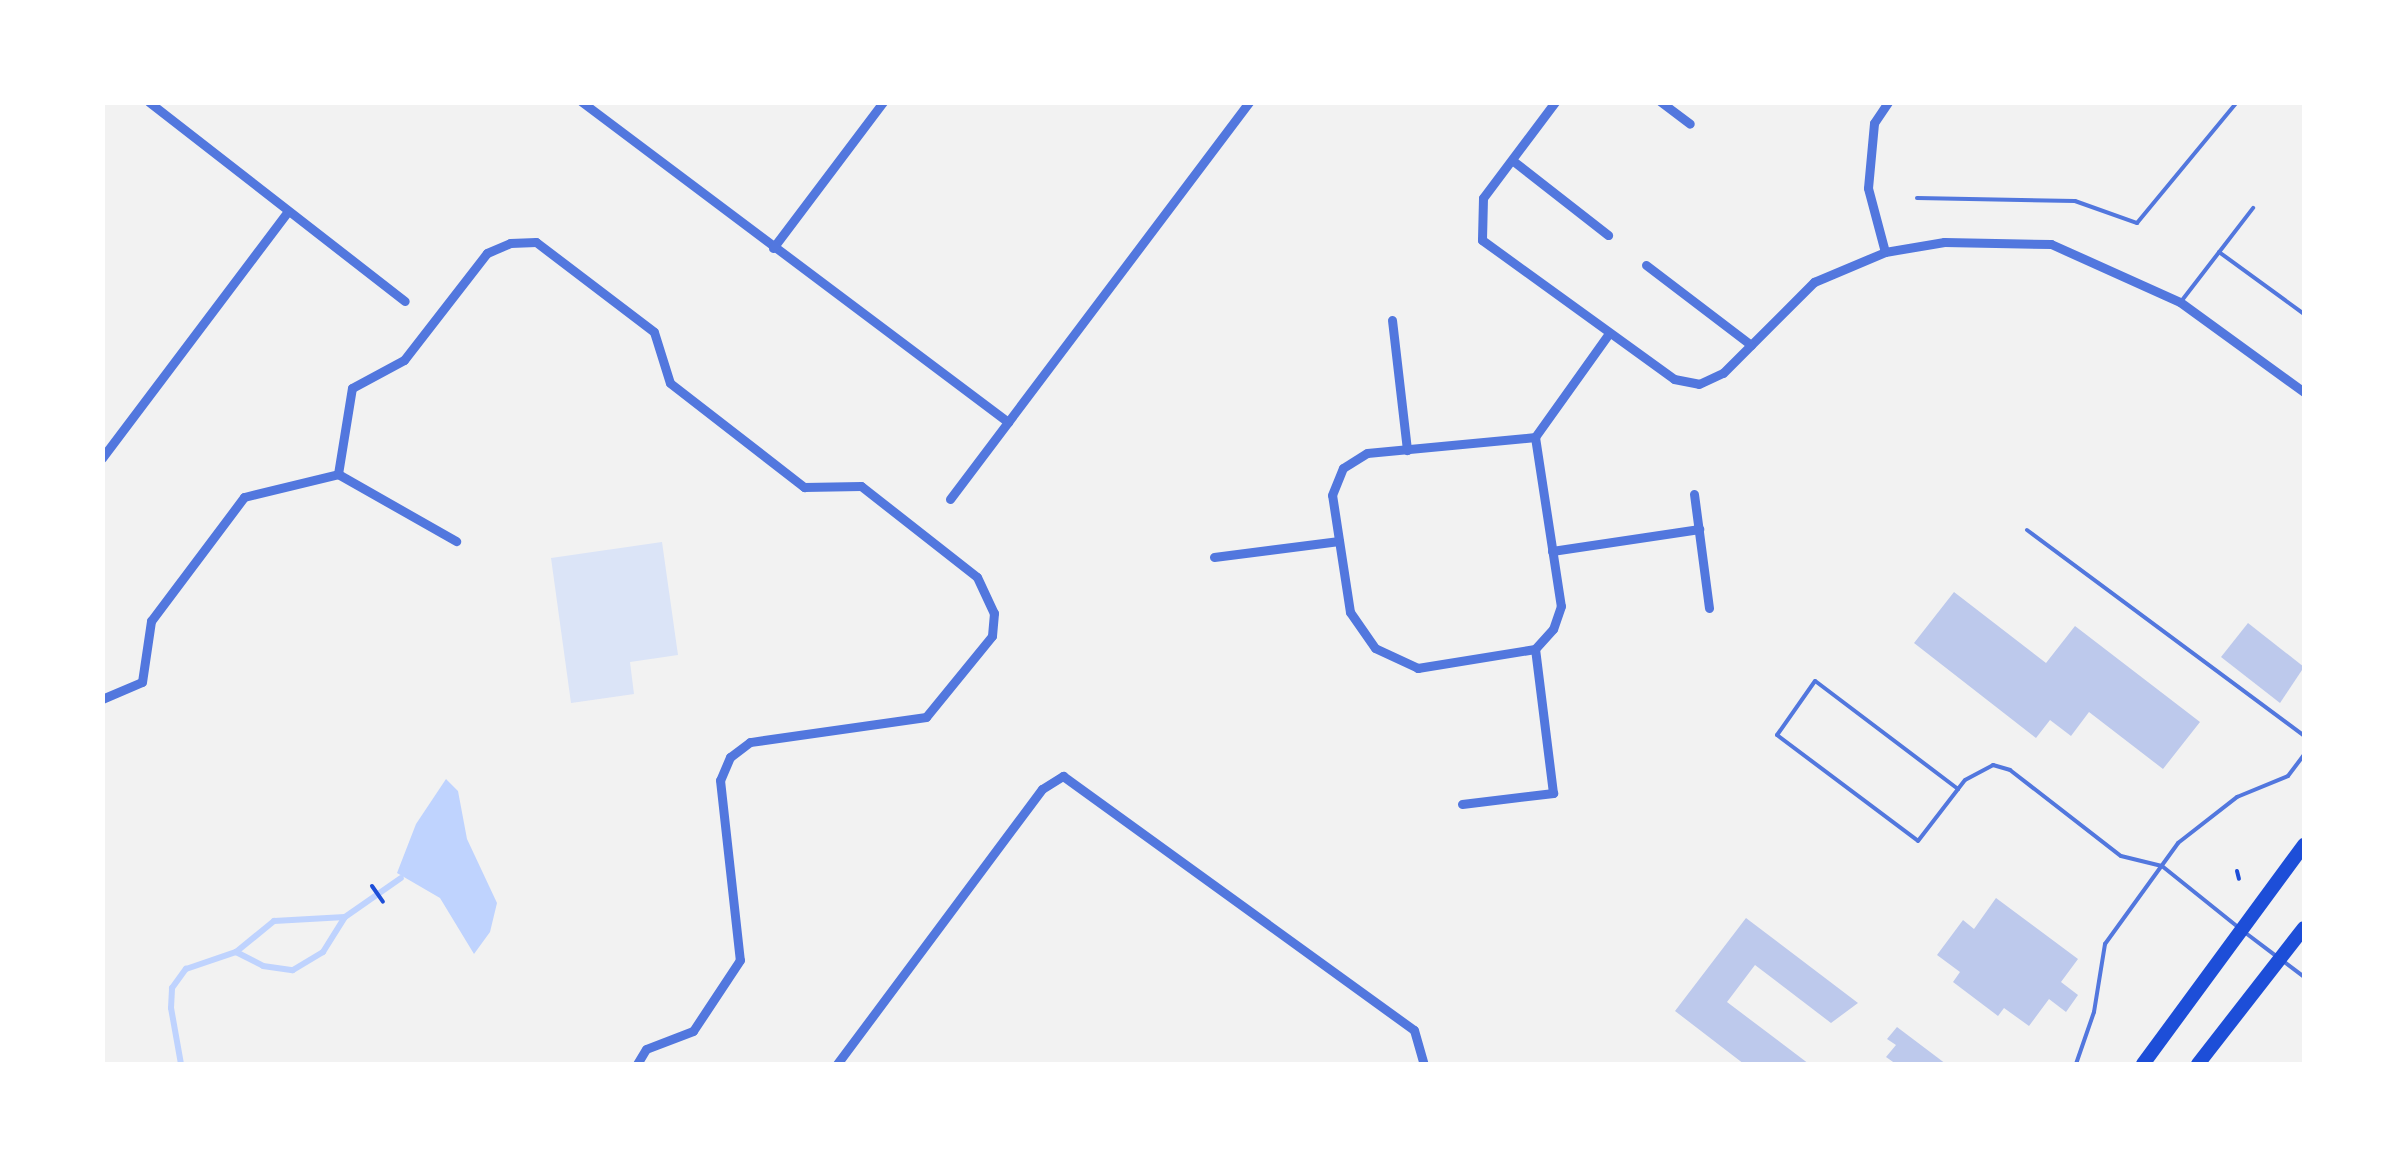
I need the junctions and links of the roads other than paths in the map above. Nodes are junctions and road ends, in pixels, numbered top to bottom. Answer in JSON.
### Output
{"nodes":[{"id":1,"x":149,"y":102,"type":"edge"},
{"id":2,"x":582,"y":102,"type":"edge"},
{"id":3,"x":884,"y":102,"type":"edge"},
{"id":4,"x":1249,"y":102,"type":"edge"},
{"id":5,"x":1555,"y":102,"type":"edge"},
{"id":6,"x":1661,"y":102,"type":"edge"},
{"id":7,"x":1888,"y":102,"type":"edge"},
{"id":8,"x":2237,"y":102,"type":"edge"},
{"id":9,"x":1690,"y":124,"type":"dead end"},
{"id":10,"x":1512,"y":160,"type":"junction"},
{"id":11,"x":1917,"y":198,"type":"dead end"},
{"id":12,"x":2253,"y":208,"type":"dead end"},
{"id":13,"x":288,"y":212,"type":"junction"},
{"id":14,"x":1608,"y":234,"type":"dead end"},
{"id":15,"x":773,"y":248,"type":"junction"},
{"id":16,"x":1885,"y":252,"type":"junction"},
{"id":17,"x":2220,"y":252,"type":"junction"},
{"id":18,"x":1646,"y":266,"type":"dead end"},
{"id":19,"x":405,"y":300,"type":"dead end"},
{"id":20,"x":2180,"y":302,"type":"junction"},
{"id":21,"x":2304,"y":314,"type":"edge"},
{"id":22,"x":1392,"y":320,"type":"dead end"},
{"id":23,"x":1607,"y":336,"type":"junction"},
{"id":24,"x":1751,"y":345,"type":"junction"},
{"id":25,"x":2304,"y":392,"type":"edge"},
{"id":26,"x":1008,"y":422,"type":"junction"},
{"id":27,"x":1535,"y":437,"type":"junction"},
{"id":28,"x":1407,"y":450,"type":"junction"},
{"id":29,"x":102,"y":458,"type":"edge"},
{"id":30,"x":338,"y":474,"type":"junction"},
{"id":31,"x":1694,"y":494,"type":"dead end"},
{"id":32,"x":950,"y":499,"type":"dead end"},
{"id":33,"x":1699,"y":529,"type":"junction"},
{"id":34,"x":2027,"y":530,"type":"dead end"},
{"id":35,"x":456,"y":541,"type":"dead end"},
{"id":36,"x":1338,"y":542,"type":"junction"},
{"id":37,"x":1552,"y":551,"type":"junction"},
{"id":38,"x":1214,"y":557,"type":"dead end"},
{"id":39,"x":1710,"y":608,"type":"dead end"},
{"id":40,"x":1535,"y":650,"type":"junction"},
{"id":41,"x":102,"y":698,"type":"edge"},
{"id":42,"x":2304,"y":736,"type":"edge"},
{"id":43,"x":2304,"y":756,"type":"edge"},
{"id":44,"x":1958,"y":789,"type":"junction"},
{"id":45,"x":1462,"y":804,"type":"dead end"},
{"id":46,"x":2304,"y":845,"type":"edge"},
{"id":47,"x":2162,"y":866,"type":"junction"},
{"id":48,"x":2304,"y":928,"type":"edge"},
{"id":49,"x":2242,"y":930,"type":"junction"},
{"id":50,"x":2278,"y":958,"type":"junction"},
{"id":51,"x":2304,"y":977,"type":"edge"},
{"id":52,"x":637,"y":1064,"type":"edge"},
{"id":53,"x":837,"y":1064,"type":"edge"},
{"id":54,"x":1424,"y":1064,"type":"edge"},
{"id":55,"x":2076,"y":1064,"type":"edge"},
{"id":56,"x":2143,"y":1064,"type":"edge"},
{"id":57,"x":2198,"y":1064,"type":"edge"}],
"edges":[{"from":1,"to":13,"type":"street"},
{"from":2,"to":15,"type":"street"},
{"from":3,"to":15,"type":"street"},
{"from":4,"to":26,"type":"street"},
{"from":5,"to":10,"type":"street"},
{"from":6,"to":9,"type":"street"},
{"from":7,"to":16,"type":"street"},
{"from":8,"to":11,"type":"lane"},
{"from":10,"to":14,"type":"street"},
{"from":10,"to":23,"type":"street"},
{"from":12,"to":17,"type":"lane"},
{"from":13,"to":19,"type":"street"},
{"from":13,"to":29,"type":"street"},
{"from":15,"to":26,"type":"street"},
{"from":16,"to":20,"type":"street"},
{"from":16,"to":24,"type":"street"},
{"from":17,"to":20,"type":"lane"},
{"from":17,"to":21,"type":"lane"},
{"from":18,"to":24,"type":"street"},
{"from":20,"to":25,"type":"street"},
{"from":22,"to":28,"type":"street"},
{"from":23,"to":24,"type":"street"},
{"from":23,"to":27,"type":"street"},
{"from":26,"to":32,"type":"street"},
{"from":27,"to":28,"type":"street"},
{"from":27,"to":37,"type":"street"},
{"from":28,"to":36,"type":"street"},
{"from":30,"to":35,"type":"street"},
{"from":30,"to":41,"type":"street"},
{"from":30,"to":52,"type":"street"},
{"from":31,"to":33,"type":"street"},
{"from":33,"to":37,"type":"street"},
{"from":33,"to":39,"type":"street"},
{"from":34,"to":42,"type":"lane"},
{"from":36,"to":38,"type":"street"},
{"from":36,"to":40,"type":"street"},
{"from":37,"to":40,"type":"street"},
{"from":40,"to":45,"type":"street"},
{"from":43,"to":47,"type":"lane"},
{"from":44,"to":44,"type":"lane"},
{"from":44,"to":47,"type":"lane"},
{"from":46,"to":49,"type":"main road"},
{"from":47,"to":49,"type":"lane"},
{"from":47,"to":55,"type":"lane"},
{"from":48,"to":50,"type":"main road"},
{"from":49,"to":50,"type":"lane"},
{"from":49,"to":56,"type":"main road"},
{"from":50,"to":51,"type":"lane"},
{"from":50,"to":57,"type":"main road"},
{"from":53,"to":54,"type":"street"}]}
